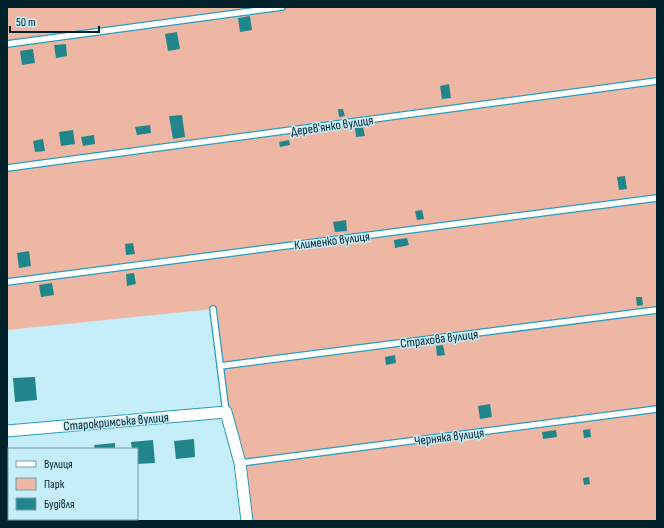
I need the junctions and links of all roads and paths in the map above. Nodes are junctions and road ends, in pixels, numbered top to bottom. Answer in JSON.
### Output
{"nodes":[{"id":1,"x":282,"y":7,"type":"edge"},
{"id":2,"x":7,"y":44,"type":"edge"},
{"id":3,"x":657,"y":81,"type":"edge"},
{"id":4,"x":7,"y":168,"type":"edge"},
{"id":5,"x":657,"y":198,"type":"edge"},
{"id":6,"x":7,"y":282,"type":"edge"},
{"id":7,"x":213,"y":309,"type":"dead end"},
{"id":8,"x":657,"y":310,"type":"edge"},
{"id":9,"x":220,"y":366,"type":"junction"},
{"id":10,"x":657,"y":409,"type":"edge"},
{"id":11,"x":226,"y":412,"type":"junction"},
{"id":12,"x":7,"y":431,"type":"edge"},
{"id":13,"x":240,"y":463,"type":"junction"},
{"id":14,"x":247,"y":521,"type":"edge"}],
"edges":[{"from":1,"to":2,"type":"lane"},
{"from":3,"to":4,"type":"lane","name":"Дерев'янко вулиця"},
{"from":5,"to":6,"type":"lane","name":"Клименко вулиця"},
{"from":7,"to":9,"type":"lane"},
{"from":8,"to":9,"type":"lane","name":"Страхова вулиця"},
{"from":9,"to":11,"type":"lane"},
{"from":10,"to":13,"type":"lane","name":"Черняка вулиця"},
{"from":11,"to":12,"type":"street","name":"Старокримська вулиця"},
{"from":11,"to":13,"type":"street"},
{"from":13,"to":14,"type":"street"}]}
